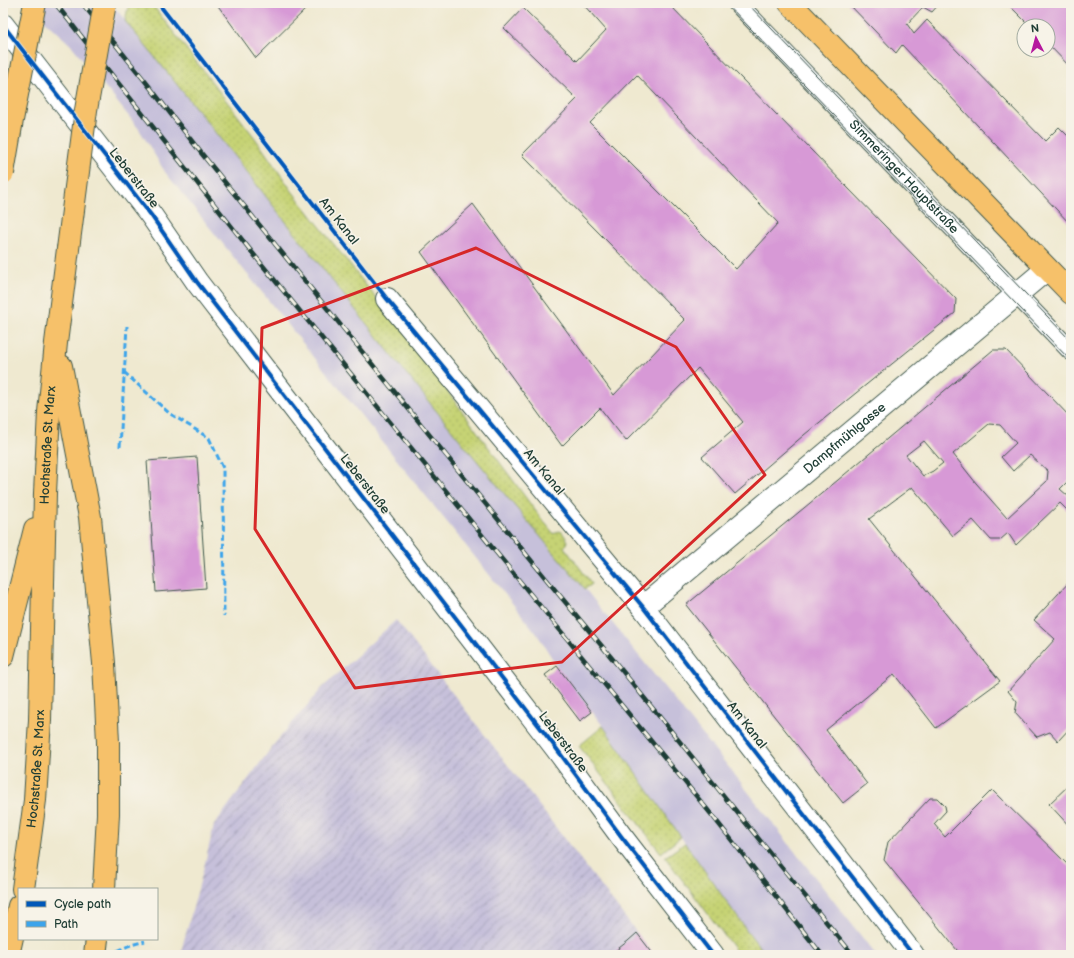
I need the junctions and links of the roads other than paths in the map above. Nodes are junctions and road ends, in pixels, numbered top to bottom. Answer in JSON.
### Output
{"nodes":[{"id":1,"x":35,"y":3,"type":"edge"},
{"id":2,"x":105,"y":3,"type":"edge"},
{"id":3,"x":737,"y":3,"type":"edge"},
{"id":4,"x":790,"y":3,"type":"edge"},
{"id":5,"x":3,"y":25,"type":"edge"},
{"id":6,"x":3,"y":173,"type":"edge"},
{"id":7,"x":1047,"y":269,"type":"junction"},
{"id":8,"x":1071,"y":293,"type":"edge"},
{"id":9,"x":1017,"y":294,"type":"junction"},
{"id":10,"x":387,"y":299,"type":"dead end"},
{"id":11,"x":56,"y":343,"type":"junction"},
{"id":12,"x":1071,"y":351,"type":"edge"},
{"id":13,"x":45,"y":493,"type":"junction"},
{"id":14,"x":643,"y":607,"type":"junction"},
{"id":15,"x":3,"y":656,"type":"edge"},
{"id":16,"x":23,"y":888,"type":"edge"},
{"id":17,"x":104,"y":888,"type":"edge"},
{"id":18,"x":18,"y":910,"type":"edge"},
{"id":19,"x":97,"y":940,"type":"edge"},
{"id":20,"x":8,"y":955,"type":"edge"},
{"id":21,"x":95,"y":955,"type":"edge"},
{"id":22,"x":713,"y":955,"type":"edge"},
{"id":23,"x":913,"y":955,"type":"edge"}],
"edges":[{"from":1,"to":6,"type":"main road","bridge":true},
{"from":2,"to":11,"type":"main road","name":"Hochstraße St. Marx","bridge":true},
{"from":3,"to":9,"type":"lane","name":"Simmeringer Hauptstraße"},
{"from":4,"to":7,"type":"main road"},
{"from":5,"to":22,"type":"street","name":"Leberstraße"},
{"from":7,"to":8,"type":"main road"},
{"from":7,"to":9,"type":"street","name":"Dampfmühlgasse"},
{"from":9,"to":12,"type":"lane","name":"Simmeringer Hauptstraße"},
{"from":9,"to":14,"type":"street","name":"Dampfmühlgasse"},
{"from":10,"to":14,"type":"street","name":"Am Kanal"},
{"from":11,"to":13,"type":"main road","name":"Hochstraße St. Marx"},
{"from":11,"to":17,"type":"main road"},
{"from":13,"to":15,"type":"main road"},
{"from":13,"to":16,"type":"main road","name":"Hochstraße St. Marx"},
{"from":14,"to":23,"type":"street","name":"Am Kanal"},
{"from":18,"to":20,"type":"main road"},
{"from":19,"to":21,"type":"main road"}]}
